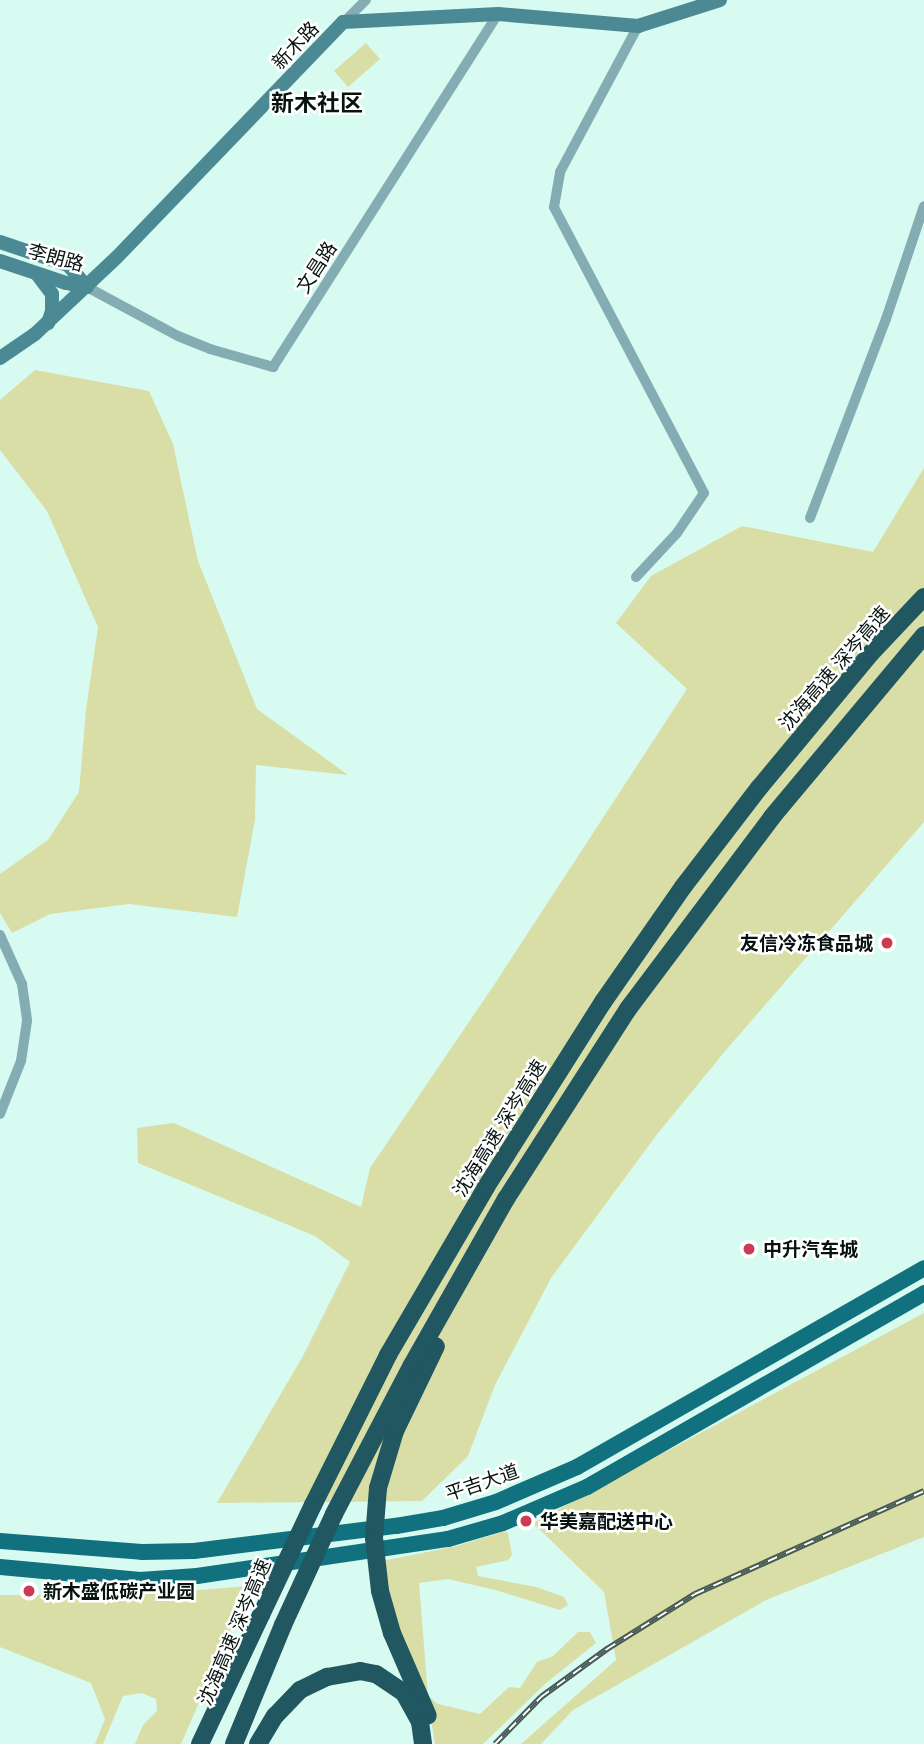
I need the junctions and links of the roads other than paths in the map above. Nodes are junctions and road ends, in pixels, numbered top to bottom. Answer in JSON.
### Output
{"nodes":[{"id":1,"x":366,"y":0,"type":"edge"},
{"id":2,"x":720,"y":0,"type":"edge"},
{"id":3,"x":498,"y":14,"type":"junction"},
{"id":4,"x":343,"y":22,"type":"junction"},
{"id":5,"x":638,"y":26,"type":"junction"},
{"id":6,"x":924,"y":206,"type":"edge"},
{"id":7,"x":0,"y":242,"type":"edge"},
{"id":8,"x":0,"y":261,"type":"edge"},
{"id":9,"x":36,"y":273,"type":"junction"},
{"id":10,"x":87,"y":286,"type":"junction"},
{"id":11,"x":48,"y":323,"type":"junction"},
{"id":12,"x":0,"y":358,"type":"edge"},
{"id":13,"x":810,"y":518,"type":"dead end"},
{"id":14,"x":636,"y":577,"type":"dead end"},
{"id":15,"x":924,"y":597,"type":"edge"},
{"id":16,"x":924,"y":635,"type":"edge"},
{"id":17,"x":0,"y":935,"type":"edge"},
{"id":18,"x":0,"y":1114,"type":"edge"},
{"id":19,"x":506,"y":1199,"type":"junction"},
{"id":20,"x":924,"y":1268,"type":"edge"},
{"id":21,"x":924,"y":1293,"type":"edge"},
{"id":22,"x":0,"y":1541,"type":"edge"},
{"id":23,"x":0,"y":1567,"type":"edge"},
{"id":24,"x":261,"y":1615,"type":"junction"},
{"id":25,"x":200,"y":1744,"type":"edge"},
{"id":26,"x":210,"y":1744,"type":"edge"},
{"id":27,"x":234,"y":1744,"type":"edge"},
{"id":28,"x":258,"y":1744,"type":"edge"},
{"id":29,"x":423,"y":1744,"type":"edge"},
{"id":30,"x":432,"y":1744,"type":"edge"}],
"edges":[{"from":1,"to":4,"type":"street"},
{"from":2,"to":5,"type":"street","name":"新木路"},
{"from":3,"to":4,"type":"street","name":"新木路"},
{"from":3,"to":5,"type":"street","name":"新木路"},
{"from":3,"to":10,"type":"street","name":"文昌路"},
{"from":4,"to":10,"type":"street","name":"新木路"},
{"from":5,"to":14,"type":"street"},
{"from":6,"to":13,"type":"street"},
{"from":7,"to":10,"type":"street","name":"李朗路"},
{"from":8,"to":9,"type":"street","name":"李朗路"},
{"from":9,"to":10,"type":"street","name":"李朗路"},
{"from":9,"to":11,"type":"street"},
{"from":10,"to":11,"type":"street","name":"新木路"},
{"from":11,"to":12,"type":"street","name":"新木路"},
{"from":15,"to":24,"type":"highway","name":"沈海高速 深岑高速","bridge":true},
{"from":16,"to":19,"type":"highway"},
{"from":17,"to":18,"type":"street"},
{"from":19,"to":27,"type":"highway","bridge":true},
{"from":19,"to":30,"type":"highway","bridge":true},
{"from":20,"to":22,"type":"main road","name":"平吉大道"},
{"from":21,"to":23,"type":"main road"},
{"from":24,"to":25,"type":"highway"},
{"from":24,"to":26,"type":"highway","name":"沈海高速 深岑高速"},
{"from":28,"to":29,"type":"highway"}]}
